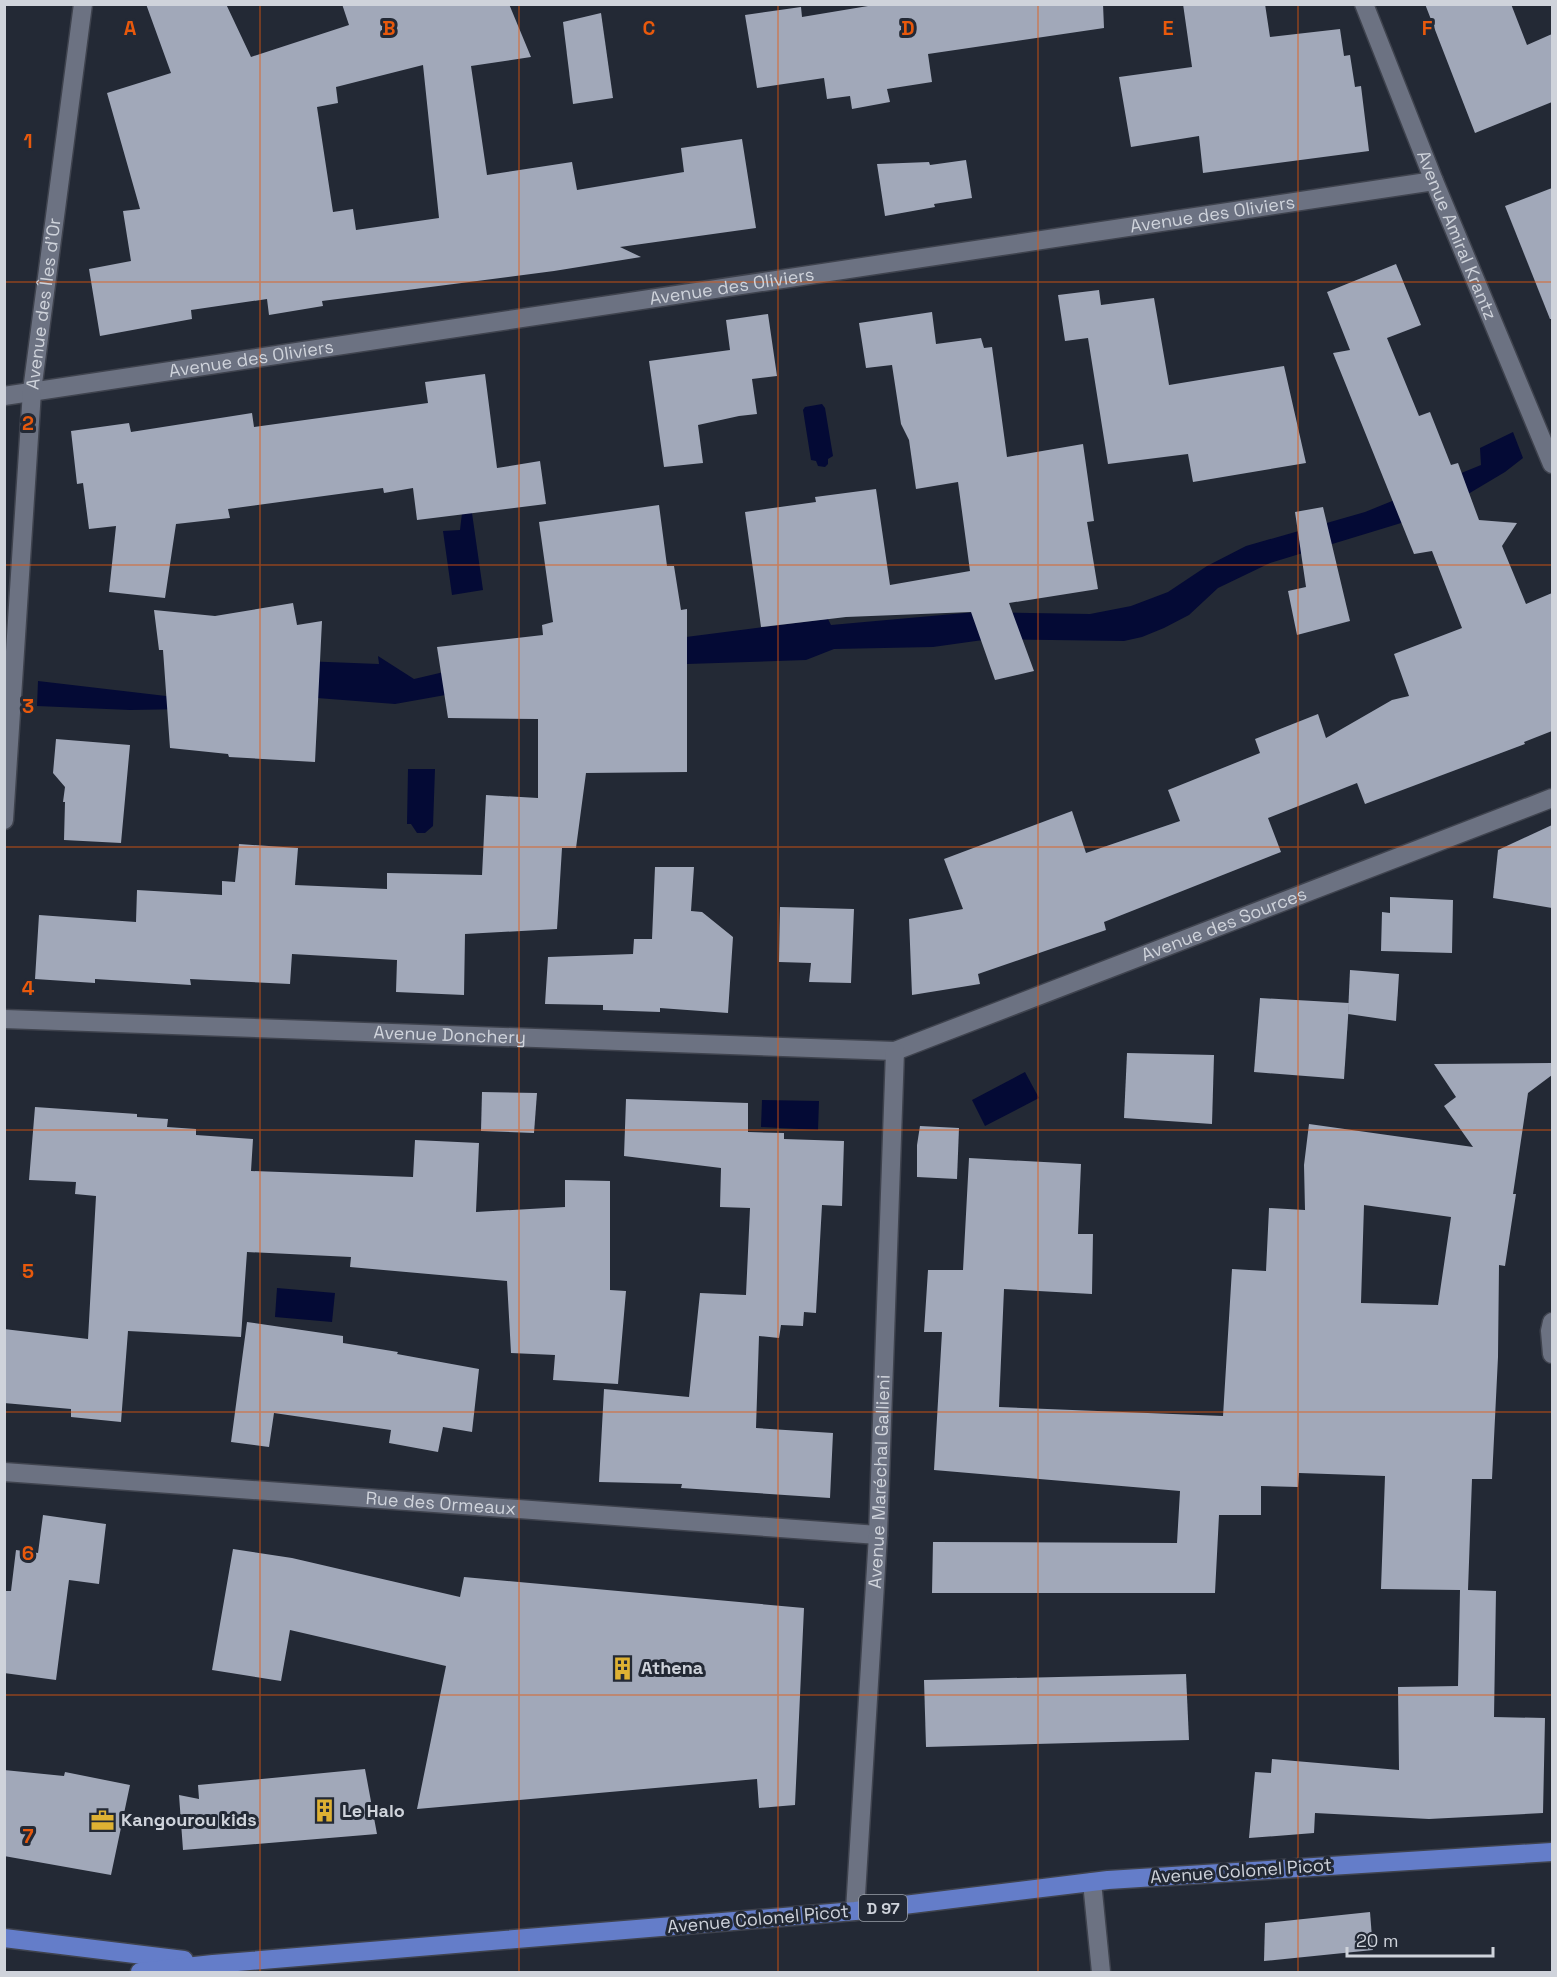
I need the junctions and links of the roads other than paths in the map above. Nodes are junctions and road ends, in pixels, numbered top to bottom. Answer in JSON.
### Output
{"nodes":[{"id":1,"x":83,"y":4,"type":"edge"},
{"id":2,"x":1364,"y":4,"type":"edge"},
{"id":3,"x":1434,"y":181,"type":"junction"},
{"id":4,"x":32,"y":391,"type":"junction"},
{"id":5,"x":4,"y":396,"type":"edge"},
{"id":6,"x":1552,"y":464,"type":"edge"},
{"id":7,"x":1552,"y":798,"type":"edge"},
{"id":8,"x":4,"y":820,"type":"edge"},
{"id":9,"x":4,"y":1019,"type":"edge"},
{"id":10,"x":895,"y":1051,"type":"junction"},
{"id":11,"x":1552,"y":1322,"type":"edge"},
{"id":12,"x":1552,"y":1354,"type":"edge"},
{"id":13,"x":4,"y":1472,"type":"edge"},
{"id":14,"x":878,"y":1535,"type":"junction"},
{"id":15,"x":1552,"y":1852,"type":"edge"},
{"id":16,"x":1092,"y":1882,"type":"junction"},
{"id":17,"x":855,"y":1911,"type":"junction"},
{"id":18,"x":4,"y":1938,"type":"edge"},
{"id":19,"x":213,"y":1964,"type":"junction"},
{"id":20,"x":141,"y":1972,"type":"edge"},
{"id":21,"x":1101,"y":1972,"type":"edge"}],
"edges":[{"from":1,"to":4,"type":"street","name":"Avenue des Îles d'Or"},
{"from":2,"to":3,"type":"street","name":"Avenue Amiral Krantz"},
{"from":3,"to":4,"type":"street","name":"Avenue des Oliviers"},
{"from":3,"to":6,"type":"street","name":"Avenue Amiral Krantz"},
{"from":4,"to":5,"type":"street","name":"Avenue des Oliviers"},
{"from":4,"to":8,"type":"street","name":"Avenue des Îles d'Or"},
{"from":7,"to":10,"type":"street","name":"Avenue des Sources"},
{"from":9,"to":10,"type":"street","name":"Avenue Donchery"},
{"from":10,"to":14,"type":"street","name":"Avenue Maréchal Gallieni"},
{"from":11,"to":12,"type":"street"},
{"from":13,"to":14,"type":"street","name":"Rue des Ormeaux"},
{"from":14,"to":17,"type":"street","name":"Avenue Maréchal Gallieni"},
{"from":15,"to":16,"type":"main road","name":"Avenue Colonel Picot","number":"D 97"},
{"from":16,"to":17,"type":"main road","name":"Avenue Colonel Picot","number":"D 97"},
{"from":16,"to":21,"type":"street"},
{"from":17,"to":19,"type":"main road","name":"Avenue Colonel Picot","number":"D 97"},
{"from":18,"to":19,"type":"main road","name":"Avenue Colonel Picot","number":"D 97"},
{"from":19,"to":20,"type":"main road","name":"Avenue Colonel Picot","number":"D 97"}]}
